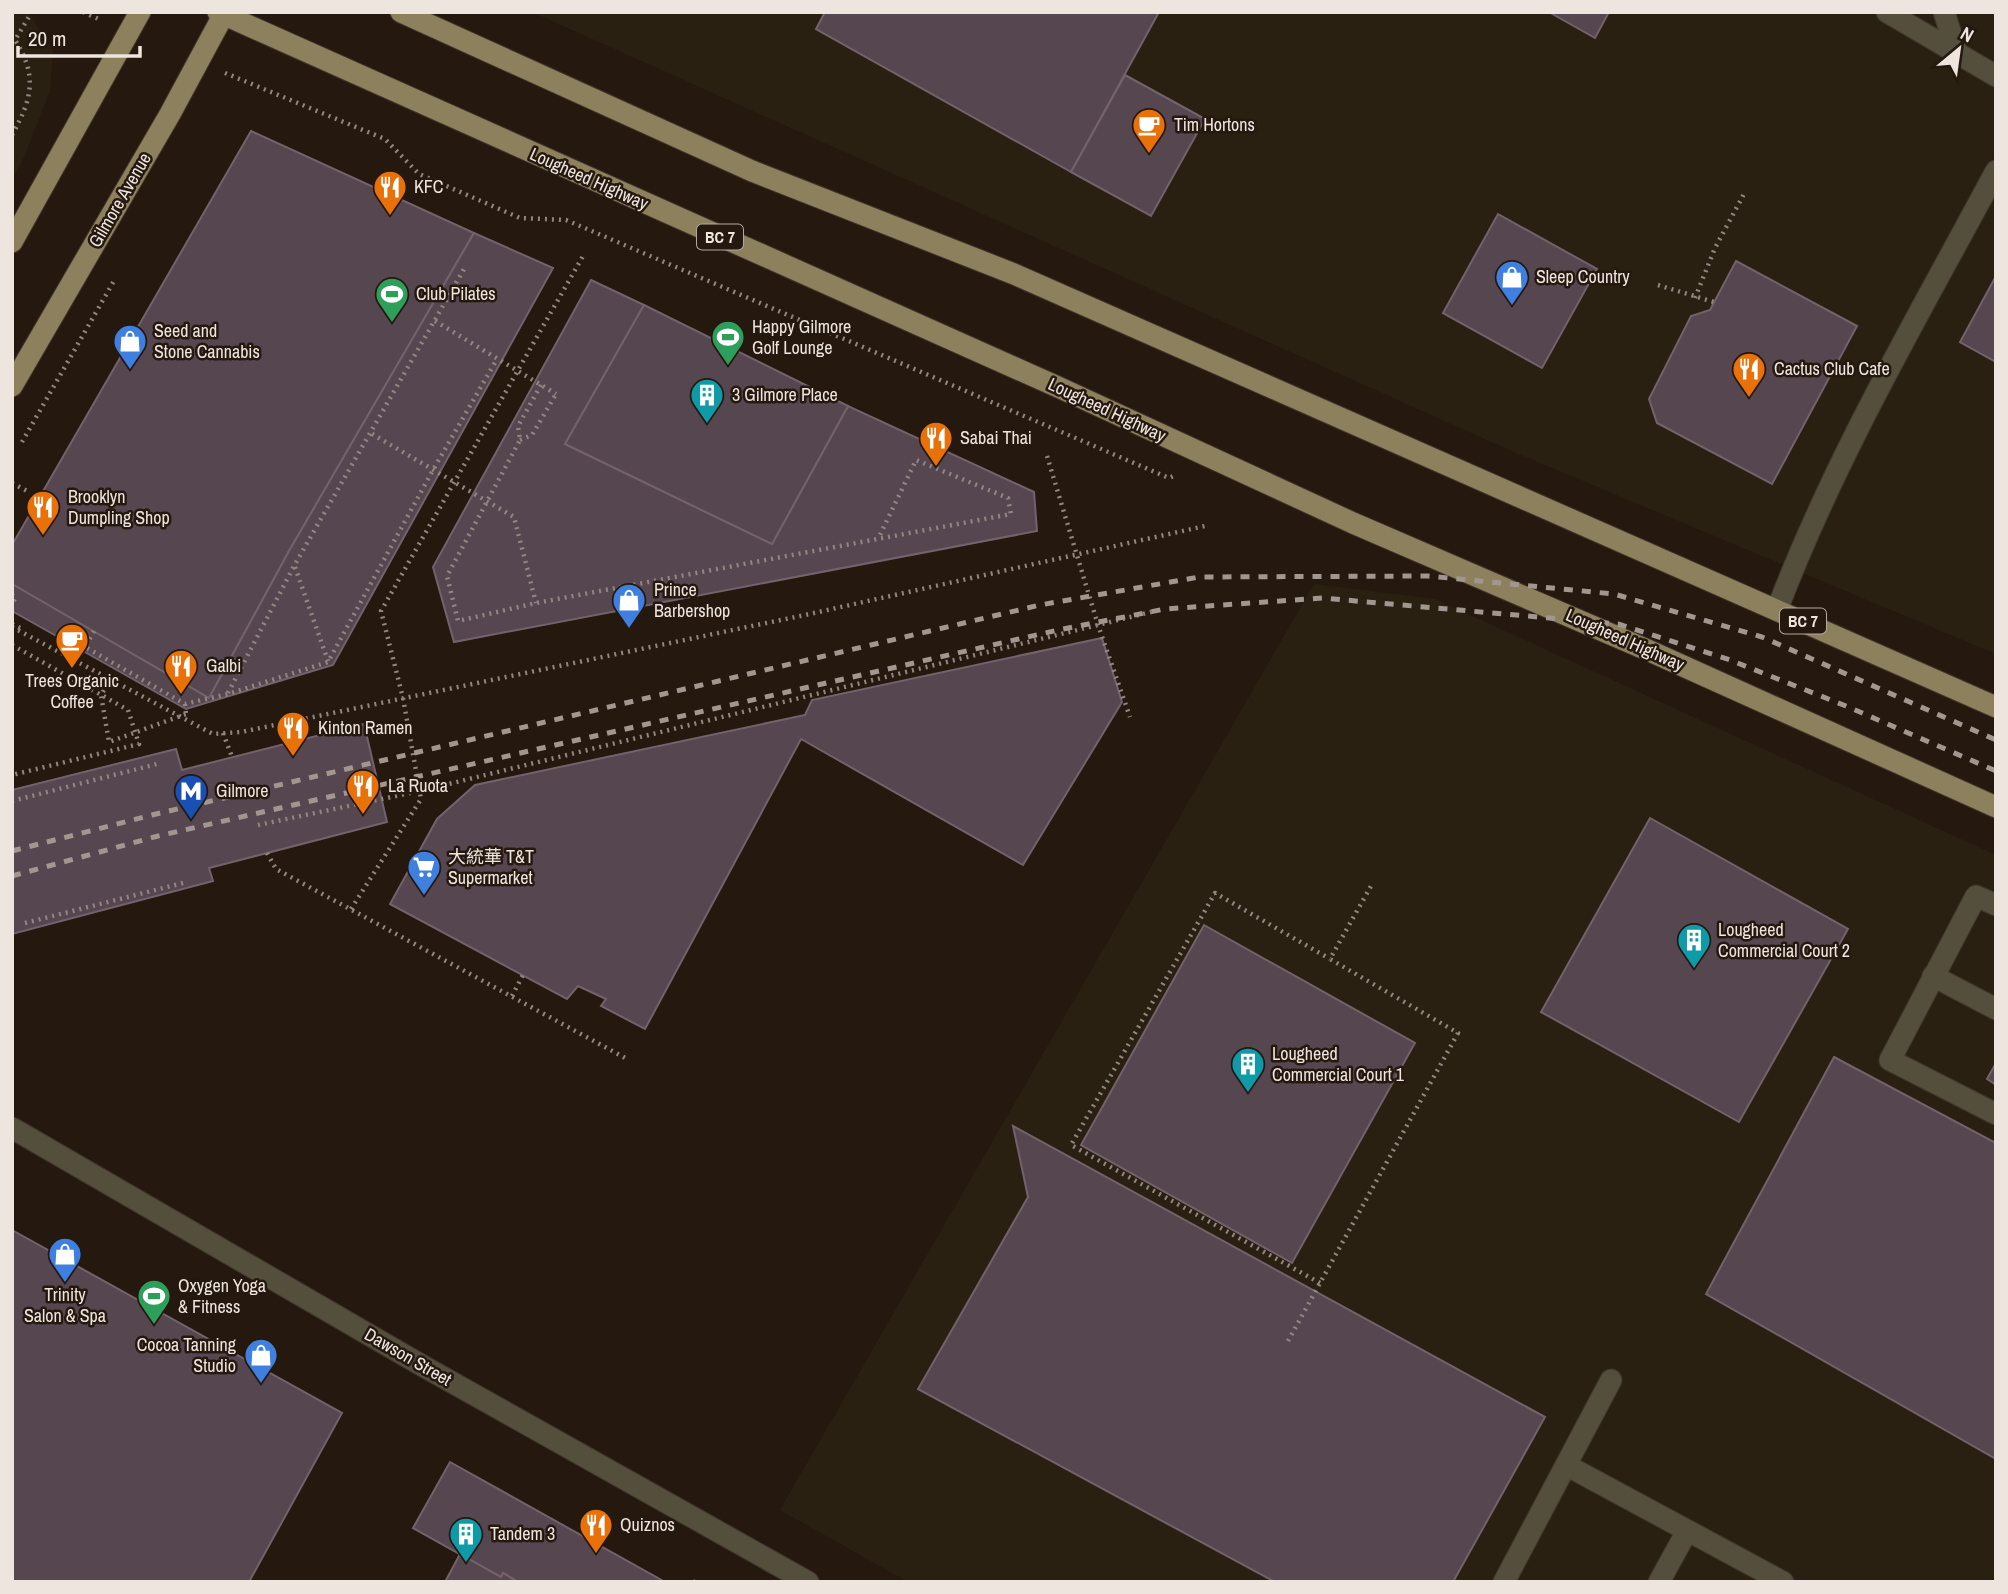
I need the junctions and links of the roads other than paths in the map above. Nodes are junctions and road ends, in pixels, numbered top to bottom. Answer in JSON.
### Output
{"nodes":[{"id":1,"x":140,"y":12,"type":"edge"},
{"id":2,"x":401,"y":12,"type":"edge"},
{"id":3,"x":1888,"y":12,"type":"edge"},
{"id":4,"x":1944,"y":12,"type":"edge"},
{"id":5,"x":222,"y":13,"type":"edge"},
{"id":6,"x":1957,"y":53,"type":"junction"},
{"id":7,"x":1996,"y":76,"type":"edge"},
{"id":8,"x":1996,"y":170,"type":"edge"},
{"id":9,"x":12,"y":242,"type":"edge"},
{"id":10,"x":12,"y":386,"type":"edge"},
{"id":11,"x":1777,"y":610,"type":"junction"},
{"id":12,"x":1996,"y":707,"type":"edge"},
{"id":13,"x":1996,"y":807,"type":"edge"},
{"id":14,"x":1996,"y":905,"type":"edge"},
{"id":15,"x":1933,"y":976,"type":"junction"},
{"id":16,"x":1996,"y":1009,"type":"edge"},
{"id":17,"x":1996,"y":1114,"type":"edge"},
{"id":18,"x":12,"y":1128,"type":"edge"},
{"id":19,"x":1611,"y":1380,"type":"dead end"},
{"id":20,"x":1566,"y":1465,"type":"junction"},
{"id":21,"x":1687,"y":1531,"type":"junction"},
{"id":22,"x":807,"y":1582,"type":"edge"},
{"id":23,"x":1504,"y":1582,"type":"edge"},
{"id":24,"x":1659,"y":1582,"type":"edge"},
{"id":25,"x":1783,"y":1582,"type":"edge"}],
"edges":[{"from":1,"to":9,"type":"main road"},
{"from":2,"to":11,"type":"main road","number":"BC 7"},
{"from":3,"to":6,"type":"street"},
{"from":4,"to":6,"type":"street"},
{"from":5,"to":10,"type":"main road","name":"Gilmore Avenue"},
{"from":5,"to":13,"type":"main road","name":"Lougheed Highway","number":"BC 7"},
{"from":6,"to":7,"type":"street"},
{"from":8,"to":11,"type":"street"},
{"from":11,"to":12,"type":"main road","number":"BC 7"},
{"from":14,"to":15,"type":"street"},
{"from":15,"to":16,"type":"street"},
{"from":15,"to":17,"type":"street"},
{"from":18,"to":22,"type":"street","name":"Dawson Street"},
{"from":19,"to":20,"type":"street"},
{"from":20,"to":21,"type":"street"},
{"from":20,"to":23,"type":"street"},
{"from":21,"to":24,"type":"street"},
{"from":21,"to":25,"type":"street"}]}
